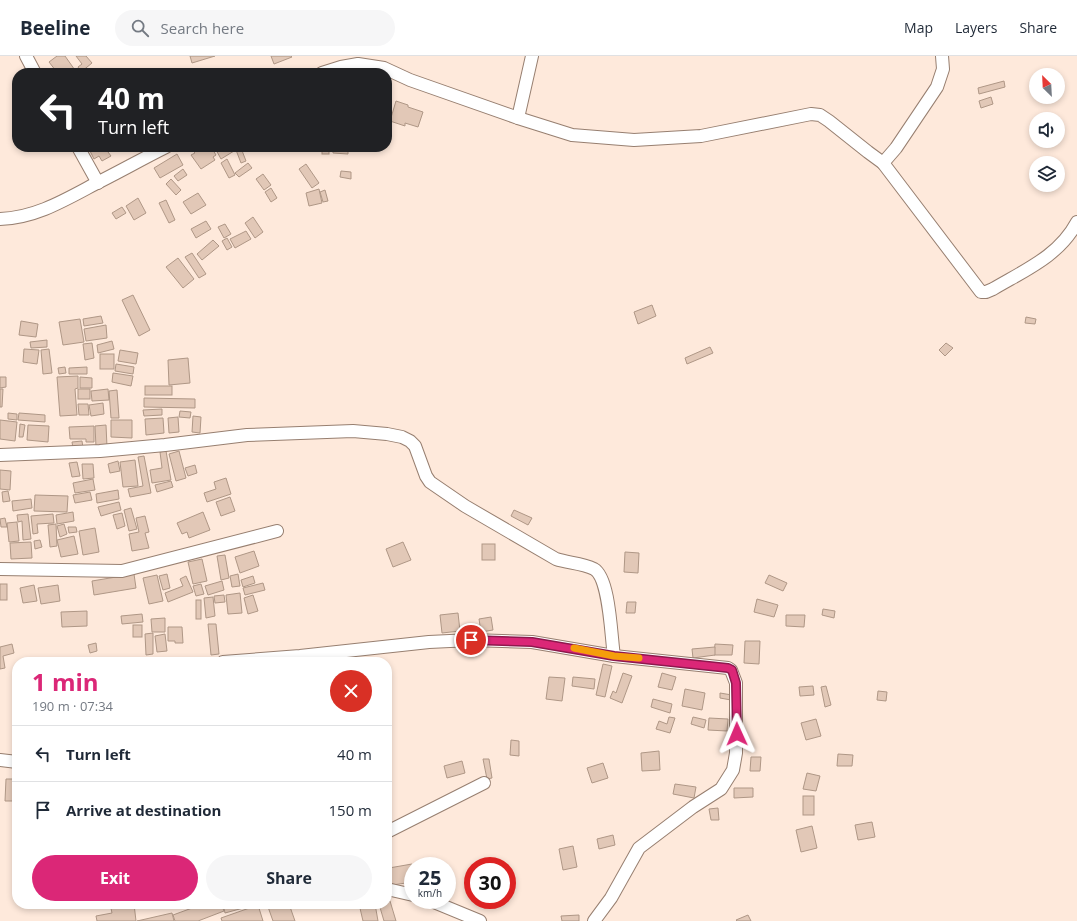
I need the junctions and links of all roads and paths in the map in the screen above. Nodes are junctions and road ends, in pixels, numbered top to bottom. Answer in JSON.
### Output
{"nodes":[{"id":1,"x":26,"y":56,"type":"edge"},
{"id":2,"x":532,"y":56,"type":"edge"},
{"id":3,"x":942,"y":56,"type":"edge"},
{"id":4,"x":32,"y":68,"type":"edge"},
{"id":5,"x":338,"y":68,"type":"edge"},
{"id":6,"x":384,"y":68,"type":"edge"},
{"id":7,"x":392,"y":72,"type":"edge"},
{"id":8,"x":518,"y":118,"type":"junction"},
{"id":9,"x":81,"y":152,"type":"edge"},
{"id":10,"x":157,"y":152,"type":"edge"},
{"id":11,"x":883,"y":163,"type":"junction"},
{"id":12,"x":98,"y":183,"type":"junction"},
{"id":13,"x":0,"y":219,"type":"edge"},
{"id":14,"x":1077,"y":222,"type":"edge"},
{"id":15,"x":0,"y":455,"type":"edge"},
{"id":16,"x":277,"y":531,"type":"dead end"},
{"id":17,"x":0,"y":570,"type":"edge"},
{"id":18,"x":614,"y":656,"type":"junction"},
{"id":19,"x":287,"y":657,"type":"edge"},
{"id":20,"x":0,"y":760,"type":"edge"},
{"id":21,"x":12,"y":761,"type":"edge"},
{"id":22,"x":484,"y":783,"type":"dead end"},
{"id":23,"x":392,"y":829,"type":"edge"},
{"id":24,"x":392,"y":890,"type":"edge"},
{"id":25,"x":404,"y":893,"type":"edge"},
{"id":26,"x":451,"y":909,"type":"edge"},
{"id":27,"x":480,"y":921,"type":"edge"},
{"id":28,"x":594,"y":921,"type":"edge"}],
"edges":[{"from":1,"to":4,"type":"street"},
{"from":2,"to":8,"type":"street"},
{"from":3,"to":11,"type":"street"},
{"from":5,"to":6,"type":"street"},
{"from":7,"to":8,"type":"street"},
{"from":8,"to":11,"type":"street"},
{"from":9,"to":12,"type":"street"},
{"from":10,"to":12,"type":"street"},
{"from":11,"to":14,"type":"street"},
{"from":12,"to":13,"type":"street"},
{"from":15,"to":18,"type":"street"},
{"from":16,"to":17,"type":"street"},
{"from":18,"to":19,"type":"street"},
{"from":18,"to":28,"type":"street"},
{"from":20,"to":21,"type":"street"},
{"from":22,"to":23,"type":"street"},
{"from":24,"to":25,"type":"street"},
{"from":26,"to":27,"type":"street"}]}
